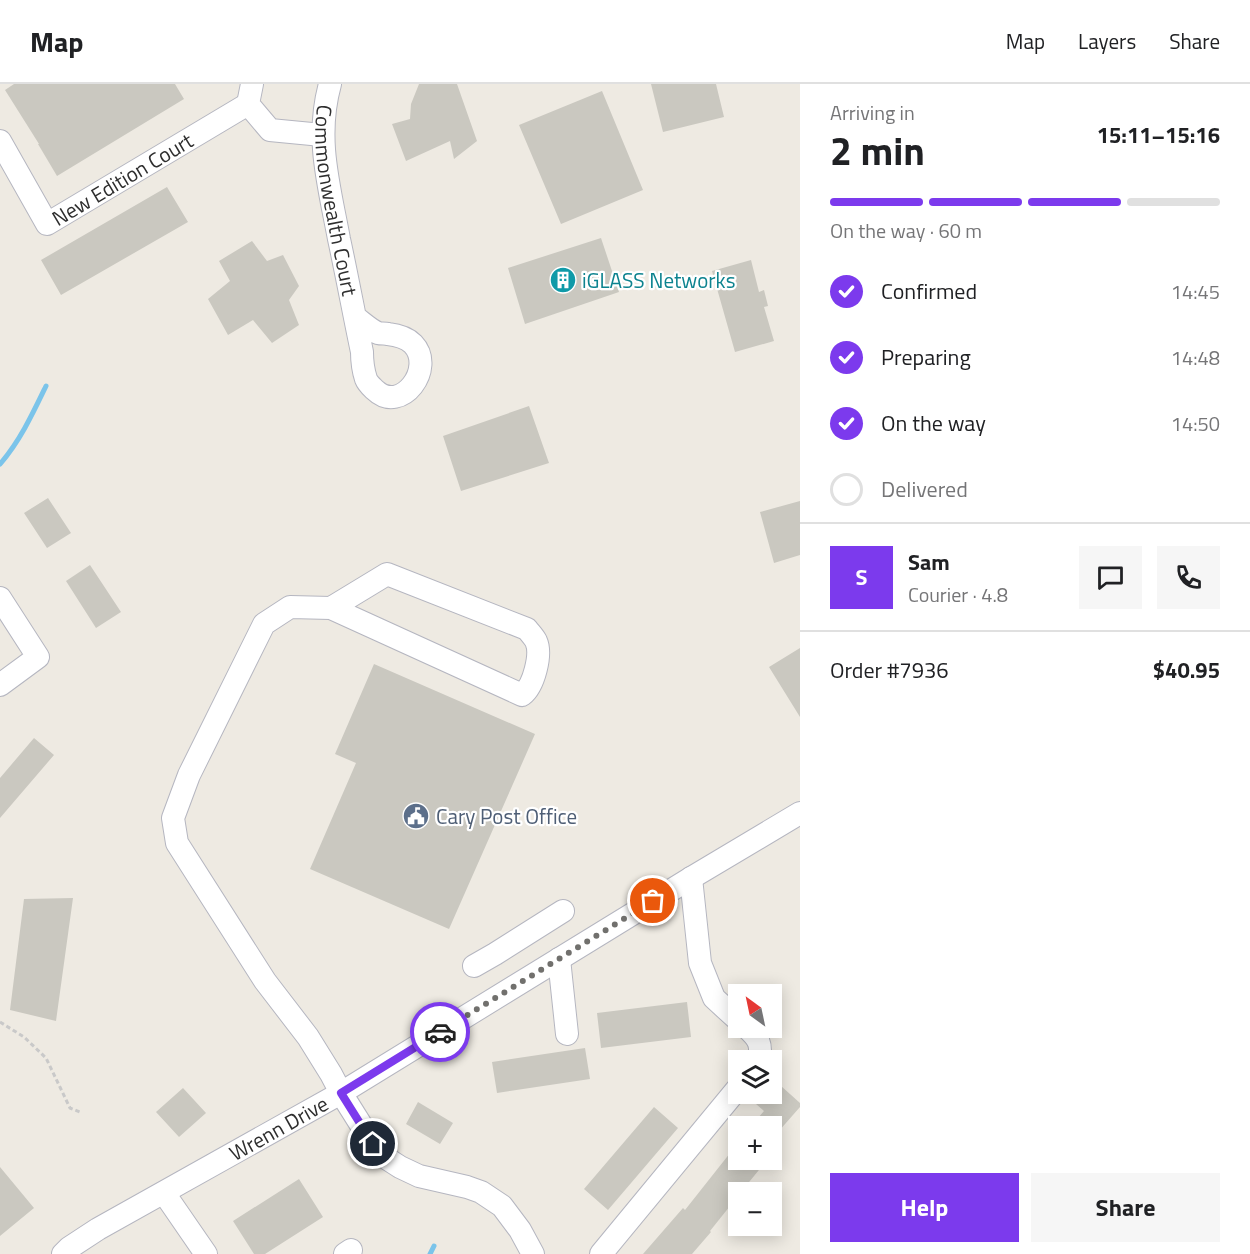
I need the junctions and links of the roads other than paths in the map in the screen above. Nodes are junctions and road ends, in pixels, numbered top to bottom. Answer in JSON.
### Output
{"nodes":[{"id":1,"x":330,"y":84,"type":"edge"},
{"id":2,"x":250,"y":94,"type":"edge"},
{"id":3,"x":322,"y":135,"type":"junction"},
{"id":4,"x":0,"y":141,"type":"edge"},
{"id":5,"x":355,"y":317,"type":"dead end"},
{"id":6,"x":0,"y":598,"type":"edge"},
{"id":7,"x":331,"y":608,"type":"junction"},
{"id":8,"x":0,"y":685,"type":"edge"},
{"id":9,"x":800,"y":813,"type":"edge"},
{"id":10,"x":691,"y":878,"type":"junction"},
{"id":11,"x":563,"y":911,"type":"dead end"},
{"id":12,"x":559,"y":959,"type":"junction"},
{"id":13,"x":474,"y":966,"type":"dead end"},
{"id":14,"x":728,"y":1011,"type":"edge"},
{"id":15,"x":567,"y":1034,"type":"dead end"},
{"id":16,"x":341,"y":1093,"type":"junction"},
{"id":17,"x":728,"y":1100,"type":"edge"},
{"id":18,"x":164,"y":1193,"type":"junction"},
{"id":19,"x":63,"y":1254,"type":"edge"},
{"id":20,"x":206,"y":1254,"type":"edge"},
{"id":21,"x":533,"y":1254,"type":"edge"},
{"id":22,"x":601,"y":1254,"type":"edge"}],
"edges":[{"from":1,"to":3,"type":"street","name":"Commonwealth Court"},
{"from":2,"to":3,"type":"street","name":"New Edition Court"},
{"from":2,"to":4,"type":"street","name":"New Edition Court"},
{"from":3,"to":5,"type":"street","name":"Commonwealth Court"},
{"from":6,"to":8,"type":"street"},
{"from":7,"to":7,"type":"street"},
{"from":7,"to":16,"type":"street"},
{"from":9,"to":10,"type":"street","name":"Wrenn Drive"},
{"from":10,"to":12,"type":"street","name":"Wrenn Drive"},
{"from":10,"to":14,"type":"street"},
{"from":11,"to":13,"type":"street"},
{"from":12,"to":15,"type":"street"},
{"from":12,"to":16,"type":"street","name":"Wrenn Drive"},
{"from":16,"to":18,"type":"street","name":"Wrenn Drive"},
{"from":16,"to":21,"type":"street"},
{"from":17,"to":22,"type":"street"},
{"from":18,"to":19,"type":"street","name":"Wrenn Drive"},
{"from":18,"to":20,"type":"street"}]}
